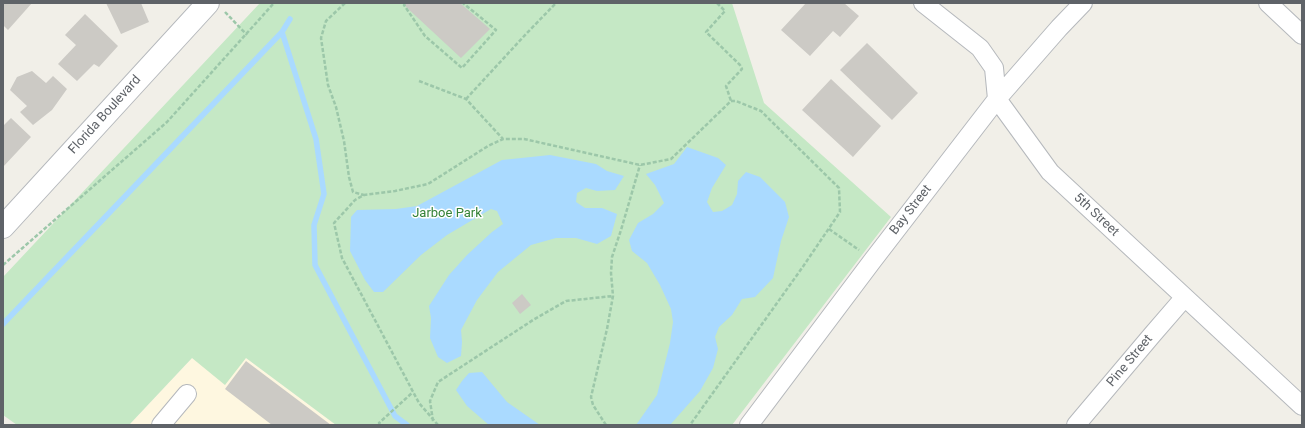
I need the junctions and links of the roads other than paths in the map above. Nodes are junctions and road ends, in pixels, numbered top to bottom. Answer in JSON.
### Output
{"nodes":[{"id":1,"x":922,"y":3,"type":"edge"},
{"id":2,"x":1083,"y":3,"type":"edge"},
{"id":3,"x":1268,"y":3,"type":"edge"},
{"id":4,"x":214,"y":6,"type":"edge"},
{"id":5,"x":1302,"y":35,"type":"edge"},
{"id":6,"x":997,"y":99,"type":"junction"},
{"id":7,"x":3,"y":227,"type":"edge"},
{"id":8,"x":1184,"y":298,"type":"junction"},
{"id":9,"x":187,"y":394,"type":"dead end"},
{"id":10,"x":1302,"y":406,"type":"edge"},
{"id":11,"x":161,"y":425,"type":"edge"},
{"id":12,"x":749,"y":425,"type":"edge"},
{"id":13,"x":1076,"y":425,"type":"edge"}],
"edges":[{"from":1,"to":6,"type":"street"},
{"from":2,"to":6,"type":"street","name":"Bay Street"},
{"from":3,"to":5,"type":"street"},
{"from":4,"to":7,"type":"street","name":"Florida Boulevard"},
{"from":6,"to":8,"type":"street","name":"5th Street"},
{"from":6,"to":12,"type":"street","name":"Bay Street"},
{"from":8,"to":10,"type":"street","name":"5th Street"},
{"from":8,"to":13,"type":"street","name":"Pine Street"},
{"from":9,"to":11,"type":"street"}]}
